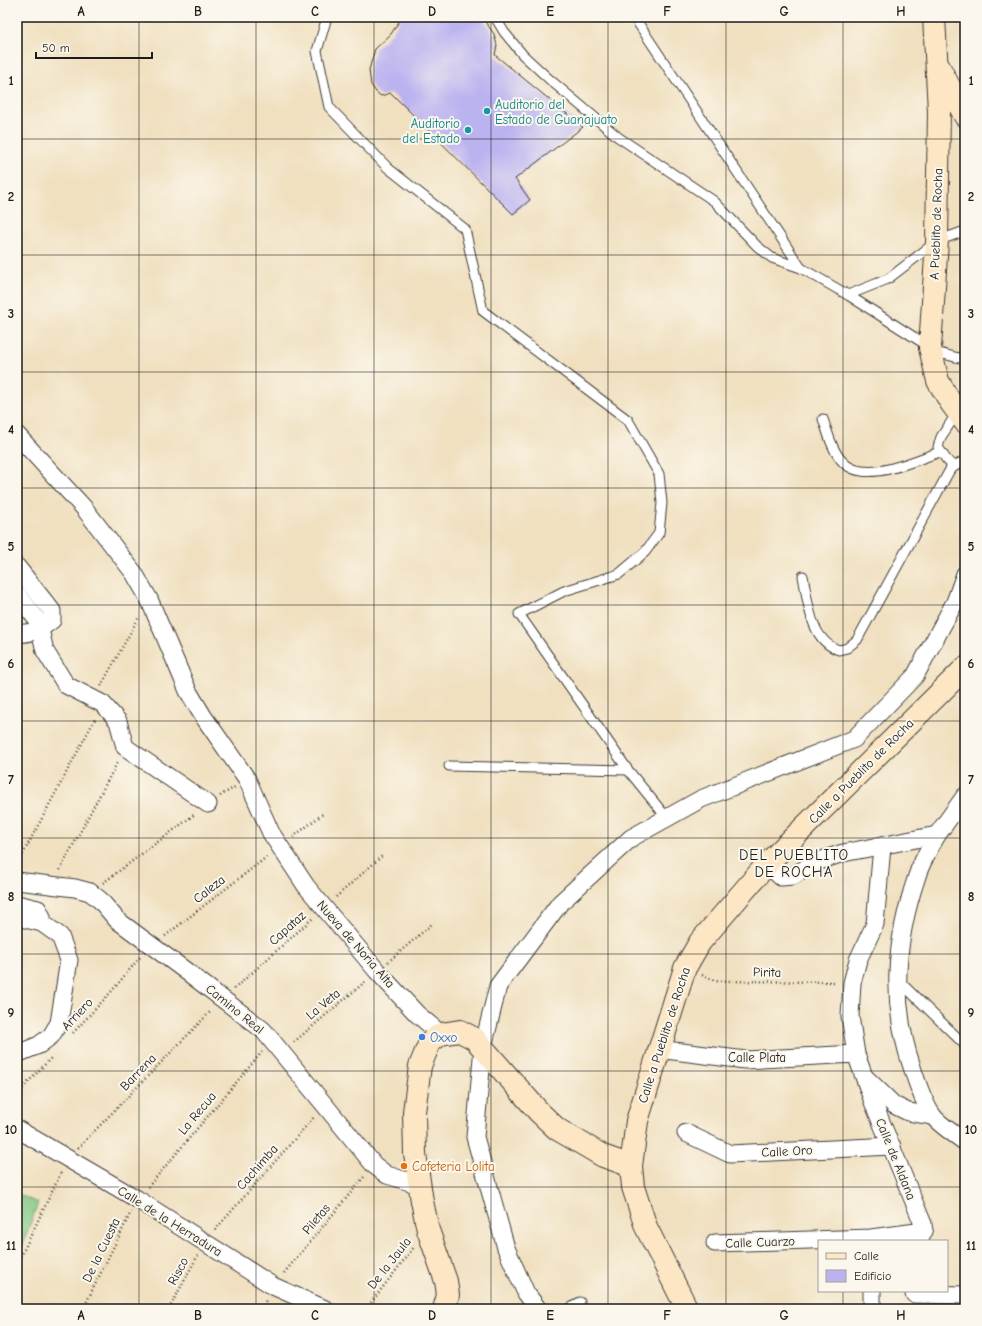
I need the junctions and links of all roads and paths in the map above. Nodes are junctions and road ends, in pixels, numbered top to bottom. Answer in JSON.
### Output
{"nodes":[{"id":1,"x":327,"y":17,"type":"edge"},
{"id":2,"x":495,"y":17,"type":"edge"},
{"id":3,"x":634,"y":17,"type":"edge"},
{"id":4,"x":934,"y":17,"type":"edge"},
{"id":5,"x":936,"y":61,"type":"junction"},
{"id":6,"x":965,"y":116,"type":"edge"},
{"id":7,"x":965,"y":231,"type":"edge"},
{"id":8,"x":937,"y":241,"type":"junction"},
{"id":9,"x":801,"y":268,"type":"junction"},
{"id":10,"x":848,"y":295,"type":"junction"},
{"id":11,"x":930,"y":348,"type":"junction"},
{"id":12,"x":965,"y":357,"type":"edge"},
{"id":13,"x":961,"y":417,"type":"edge"},
{"id":14,"x":823,"y":419,"type":"dead end"},
{"id":15,"x":17,"y":435,"type":"edge"},
{"id":16,"x":940,"y":452,"type":"junction"},
{"id":17,"x":965,"y":460,"type":"edge"},
{"id":18,"x":952,"y":466,"type":"junction"},
{"id":19,"x":17,"y":567,"type":"edge"},
{"id":20,"x":965,"y":574,"type":"edge"},
{"id":21,"x":803,"y":576,"type":"dead end"},
{"id":22,"x":17,"y":594,"type":"edge"},
{"id":23,"x":149,"y":599,"type":"junction"},
{"id":24,"x":41,"y":628,"type":"junction"},
{"id":25,"x":17,"y":633,"type":"edge"},
{"id":26,"x":965,"y":668,"type":"edge"},
{"id":27,"x":98,"y":702,"type":"junction"},
{"id":28,"x":125,"y":747,"type":"junction"},
{"id":29,"x":449,"y":766,"type":"dead end"},
{"id":30,"x":628,"y":770,"type":"junction"},
{"id":31,"x":247,"y":779,"type":"junction"},
{"id":32,"x":965,"y":796,"type":"edge"},
{"id":33,"x":208,"y":804,"type":"junction"},
{"id":34,"x":324,"y":813,"type":"dead end"},
{"id":35,"x":667,"y":818,"type":"junction"},
{"id":36,"x":937,"y":835,"type":"junction"},
{"id":37,"x":279,"y":847,"type":"junction"},
{"id":38,"x":882,"y":847,"type":"junction"},
{"id":39,"x":382,"y":856,"type":"dead end"},
{"id":40,"x":767,"y":864,"type":"junction"},
{"id":41,"x":17,"y":865,"type":"edge"},
{"id":42,"x":17,"y":881,"type":"edge"},
{"id":43,"x":52,"y":885,"type":"junction"},
{"id":44,"x":90,"y":892,"type":"junction"},
{"id":45,"x":17,"y":904,"type":"edge"},
{"id":46,"x":324,"y":908,"type":"junction"},
{"id":47,"x":17,"y":917,"type":"edge"},
{"id":48,"x":42,"y":923,"type":"junction"},
{"id":49,"x":432,"y":924,"type":"dead end"},
{"id":50,"x":151,"y":946,"type":"junction"},
{"id":51,"x":685,"y":968,"type":"junction"},
{"id":52,"x":377,"y":971,"type":"junction"},
{"id":53,"x":896,"y":980,"type":"junction"},
{"id":54,"x":852,"y":983,"type":"junction"},
{"id":55,"x":223,"y":999,"type":"junction"},
{"id":56,"x":441,"y":1034,"type":"junction"},
{"id":57,"x":69,"y":1037,"type":"dead end"},
{"id":58,"x":965,"y":1045,"type":"edge"},
{"id":59,"x":276,"y":1047,"type":"junction"},
{"id":60,"x":483,"y":1047,"type":"junction"},
{"id":61,"x":658,"y":1049,"type":"junction"},
{"id":62,"x":17,"y":1054,"type":"edge"},
{"id":63,"x":54,"y":1054,"type":"dead end"},
{"id":64,"x":856,"y":1054,"type":"junction"},
{"id":65,"x":865,"y":1077,"type":"junction"},
{"id":66,"x":17,"y":1094,"type":"edge"},
{"id":67,"x":324,"y":1105,"type":"junction"},
{"id":68,"x":933,"y":1116,"type":"junction"},
{"id":69,"x":17,"y":1129,"type":"edge"},
{"id":70,"x":686,"y":1133,"type":"dead end"},
{"id":71,"x":965,"y":1142,"type":"edge"},
{"id":72,"x":892,"y":1146,"type":"junction"},
{"id":73,"x":68,"y":1159,"type":"junction"},
{"id":74,"x":374,"y":1165,"type":"junction"},
{"id":75,"x":631,"y":1166,"type":"junction"},
{"id":76,"x":420,"y":1186,"type":"junction"},
{"id":77,"x":137,"y":1199,"type":"junction"},
{"id":78,"x":428,"y":1230,"type":"junction"},
{"id":79,"x":922,"y":1236,"type":"edge"},
{"id":80,"x":871,"y":1240,"type":"edge"},
{"id":81,"x":818,"y":1241,"type":"edge"},
{"id":82,"x":204,"y":1242,"type":"junction"},
{"id":83,"x":715,"y":1243,"type":"dead end"},
{"id":84,"x":17,"y":1264,"type":"edge"},
{"id":85,"x":273,"y":1286,"type":"junction"},
{"id":86,"x":872,"y":1292,"type":"edge"},
{"id":87,"x":965,"y":1295,"type":"edge"},
{"id":88,"x":914,"y":1298,"type":"edge"},
{"id":89,"x":580,"y":1302,"type":"dead end"},
{"id":90,"x":83,"y":1309,"type":"edge"},
{"id":91,"x":169,"y":1309,"type":"edge"},
{"id":92,"x":325,"y":1309,"type":"edge"},
{"id":93,"x":366,"y":1309,"type":"edge"},
{"id":94,"x":444,"y":1309,"type":"edge"},
{"id":95,"x":538,"y":1309,"type":"edge"},
{"id":96,"x":569,"y":1309,"type":"edge"},
{"id":97,"x":687,"y":1309,"type":"edge"},
{"id":98,"x":872,"y":1309,"type":"edge"}],
"edges":[{"from":1,"to":30,"type":"lane"},
{"from":2,"to":9,"type":"lane"},
{"from":3,"to":9,"type":"lane"},
{"from":4,"to":5,"type":"street","name":"A Pueblito de Rocha"},
{"from":5,"to":6,"type":"street"},
{"from":5,"to":8,"type":"street","name":"A Pueblito de Rocha"},
{"from":7,"to":8,"type":"lane"},
{"from":8,"to":10,"type":"lane"},
{"from":8,"to":11,"type":"street","name":"A Pueblito de Rocha"},
{"from":9,"to":10,"type":"lane"},
{"from":10,"to":11,"type":"lane"},
{"from":11,"to":12,"type":"lane"},
{"from":11,"to":13,"type":"street","name":"A Pueblito de Rocha"},
{"from":13,"to":16,"type":"lane"},
{"from":14,"to":16,"type":"lane"},
{"from":15,"to":23,"type":"street","name":"Nueva de Noria Alta"},
{"from":16,"to":18,"type":"lane"},
{"from":17,"to":18,"type":"lane"},
{"from":18,"to":21,"type":"lane"},
{"from":19,"to":24,"type":"street"},
{"from":20,"to":35,"type":"street"},
{"from":22,"to":24,"type":"street"},
{"from":23,"to":27,"type":"path"},
{"from":23,"to":31,"type":"street","name":"Nueva de Noria Alta"},
{"from":24,"to":25,"type":"street"},
{"from":24,"to":27,"type":"street"},
{"from":26,"to":40,"type":"street","name":"Calle a Pueblito de Rocha"},
{"from":27,"to":28,"type":"street"},
{"from":27,"to":41,"type":"path"},
{"from":28,"to":33,"type":"street"},
{"from":28,"to":43,"type":"path"},
{"from":29,"to":30,"type":"lane"},
{"from":30,"to":35,"type":"lane"},
{"from":31,"to":33,"type":"path"},
{"from":31,"to":37,"type":"street","name":"Nueva de Noria Alta"},
{"from":32,"to":36,"type":"street"},
{"from":33,"to":44,"type":"path"},
{"from":34,"to":37,"type":"path","name":"Caleza"},
{"from":35,"to":60,"type":"street"},
{"from":36,"to":38,"type":"street"},
{"from":36,"to":53,"type":"street"},
{"from":37,"to":46,"type":"street","name":"Nueva de Noria Alta"},
{"from":37,"to":50,"type":"path","name":"Caleza"},
{"from":38,"to":40,"type":"street"},
{"from":38,"to":54,"type":"street","name":"Calle de Aldana"},
{"from":39,"to":46,"type":"path","name":"Capataz"},
{"from":40,"to":51,"type":"street","name":"Calle a Pueblito de Rocha"},
{"from":42,"to":43,"type":"street"},
{"from":43,"to":44,"type":"street"},
{"from":44,"to":50,"type":"street","name":"Camino Real"},
{"from":45,"to":48,"type":"street"},
{"from":46,"to":52,"type":"street","name":"Nueva de Noria Alta"},
{"from":46,"to":55,"type":"path","name":"Capataz"},
{"from":47,"to":48,"type":"street"},
{"from":48,"to":62,"type":"street"},
{"from":49,"to":52,"type":"path","name":"La Veta"},
{"from":50,"to":55,"type":"street","name":"Camino Real"},
{"from":50,"to":57,"type":"path","name":"Arriero"},
{"from":51,"to":54,"type":"path","name":"Pirita"},
{"from":51,"to":61,"type":"street","name":"Calle a Pueblito de Rocha"},
{"from":52,"to":56,"type":"street","name":"Nueva de Noria Alta"},
{"from":52,"to":59,"type":"path","name":"La Veta"},
{"from":53,"to":58,"type":"lane"},
{"from":53,"to":68,"type":"street"},
{"from":54,"to":64,"type":"street","name":"Calle de Aldana"},
{"from":55,"to":59,"type":"street","name":"Camino Real"},
{"from":55,"to":73,"type":"path","name":"Barrena"},
{"from":56,"to":60,"type":"street"},
{"from":56,"to":76,"type":"street"},
{"from":59,"to":67,"type":"street","name":"Camino Real"},
{"from":59,"to":77,"type":"path","name":"La Recua"},
{"from":60,"to":75,"type":"street"},
{"from":60,"to":95,"type":"street"},
{"from":61,"to":64,"type":"street","name":"Calle Plata"},
{"from":61,"to":75,"type":"street","name":"Calle a Pueblito de Rocha"},
{"from":63,"to":66,"type":"path"},
{"from":64,"to":65,"type":"street","name":"Calle de Aldana"},
{"from":65,"to":68,"type":"street","name":"Calle de Aldana"},
{"from":65,"to":72,"type":"street","name":"Calle de Aldana"},
{"from":67,"to":74,"type":"street","name":"Camino Real"},
{"from":67,"to":82,"type":"path","name":"Cachimba"},
{"from":68,"to":71,"type":"street"},
{"from":69,"to":73,"type":"street","name":"Calle de la Herradura"},
{"from":70,"to":72,"type":"street","name":"Calle Oro"},
{"from":72,"to":79,"type":"street","name":"Calle de Aldana"},
{"from":73,"to":77,"type":"street","name":"Calle de la Herradura"},
{"from":73,"to":84,"type":"path","name":"Barrena"},
{"from":74,"to":76,"type":"street","name":"Camino Real"},
{"from":74,"to":85,"type":"path","name":"Piletas"},
{"from":75,"to":97,"type":"street","name":"Calle a Pueblito de Rocha"},
{"from":76,"to":78,"type":"street"},
{"from":77,"to":82,"type":"street","name":"Calle de la Herradura"},
{"from":77,"to":90,"type":"path","name":"De la Cuesta"},
{"from":78,"to":93,"type":"path","name":"De la Jaula"},
{"from":78,"to":94,"type":"street"},
{"from":79,"to":80,"type":"street","name":"Calle Cuarzo"},
{"from":81,"to":83,"type":"street","name":"Calle Cuarzo"},
{"from":82,"to":85,"type":"street","name":"Calle de la Herradura"},
{"from":82,"to":91,"type":"path","name":"Risco"},
{"from":85,"to":92,"type":"street","name":"Calle de la Herradura"},
{"from":86,"to":98,"type":"street"},
{"from":87,"to":88,"type":"street"},
{"from":89,"to":96,"type":"lane"}]}
